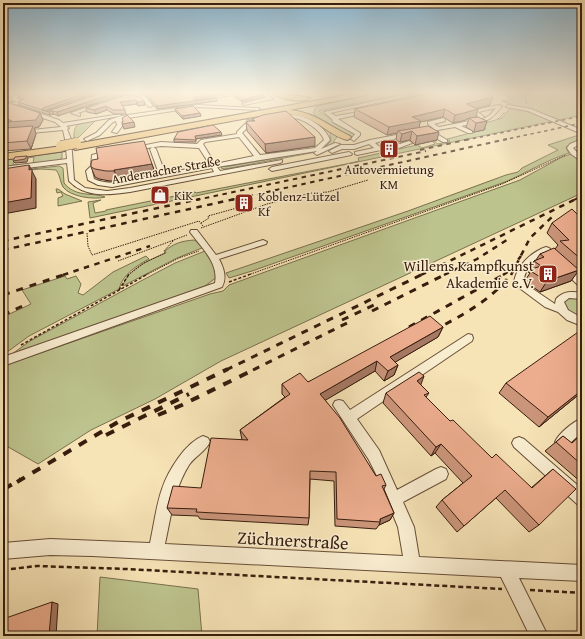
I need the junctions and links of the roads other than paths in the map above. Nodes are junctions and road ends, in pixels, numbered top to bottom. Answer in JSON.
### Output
{"nodes":[{"id":1,"x":56,"y":123,"type":"edge"},
{"id":2,"x":81,"y":123,"type":"edge"},
{"id":3,"x":110,"y":123,"type":"edge"},
{"id":4,"x":119,"y":123,"type":"edge"},
{"id":5,"x":176,"y":123,"type":"edge"},
{"id":6,"x":190,"y":123,"type":"edge"},
{"id":7,"x":207,"y":123,"type":"edge"},
{"id":8,"x":227,"y":123,"type":"edge"},
{"id":9,"x":256,"y":123,"type":"edge"},
{"id":10,"x":308,"y":123,"type":"edge"},
{"id":11,"x":323,"y":123,"type":"edge"},
{"id":12,"x":338,"y":123,"type":"edge"},
{"id":13,"x":431,"y":123,"type":"edge"},
{"id":14,"x":467,"y":123,"type":"edge"},
{"id":15,"x":559,"y":123,"type":"edge"},
{"id":16,"x":456,"y":125,"type":"junction"},
{"id":17,"x":64,"y":126,"type":"junction"},
{"id":18,"x":437,"y":128,"type":"junction"},
{"id":19,"x":427,"y":130,"type":"junction"},
{"id":20,"x":115,"y":132,"type":"dead end"},
{"id":21,"x":470,"y":132,"type":"dead end"},
{"id":22,"x":582,"y":132,"type":"edge"},
{"id":23,"x":19,"y":133,"type":"edge"},
{"id":24,"x":241,"y":135,"type":"junction"},
{"id":25,"x":87,"y":139,"type":"junction"},
{"id":26,"x":382,"y":139,"type":"junction"},
{"id":27,"x":348,"y":140,"type":"junction"},
{"id":28,"x":445,"y":141,"type":"dead end"},
{"id":29,"x":582,"y":141,"type":"edge"},
{"id":30,"x":370,"y":142,"type":"junction"},
{"id":31,"x":99,"y":143,"type":"junction"},
{"id":32,"x":408,"y":143,"type":"edge"},
{"id":33,"x":75,"y":144,"type":"junction"},
{"id":34,"x":178,"y":145,"type":"junction"},
{"id":35,"x":62,"y":146,"type":"junction"},
{"id":36,"x":201,"y":146,"type":"junction"},
{"id":37,"x":344,"y":147,"type":"junction"},
{"id":38,"x":153,"y":149,"type":"junction"},
{"id":39,"x":118,"y":152,"type":"edge"},
{"id":40,"x":3,"y":153,"type":"edge"},
{"id":41,"x":357,"y":153,"type":"dead end"},
{"id":42,"x":349,"y":154,"type":"dead end"},
{"id":43,"x":3,"y":157,"type":"edge"},
{"id":44,"x":258,"y":157,"type":"junction"},
{"id":45,"x":30,"y":159,"type":"junction"},
{"id":46,"x":305,"y":160,"type":"junction"},
{"id":47,"x":582,"y":160,"type":"edge"},
{"id":48,"x":69,"y":161,"type":"junction"},
{"id":49,"x":22,"y":163,"type":"edge"},
{"id":50,"x":214,"y":165,"type":"junction"},
{"id":51,"x":318,"y":168,"type":"dead end"},
{"id":52,"x":3,"y":169,"type":"edge"},
{"id":53,"x":218,"y":173,"type":"junction"},
{"id":54,"x":162,"y":174,"type":"junction"},
{"id":55,"x":196,"y":177,"type":"junction"},
{"id":56,"x":194,"y":232,"type":"road end"},
{"id":57,"x":263,"y":242,"type":"dead end"},
{"id":58,"x":214,"y":258,"type":"junction"},
{"id":59,"x":582,"y":284,"type":"edge"},
{"id":60,"x":582,"y":296,"type":"edge"},
{"id":61,"x":561,"y":309,"type":"junction"},
{"id":62,"x":582,"y":322,"type":"edge"},
{"id":63,"x":468,"y":338,"type":"dead end"},
{"id":64,"x":3,"y":362,"type":"edge"},
{"id":65,"x":339,"y":406,"type":"dead end"},
{"id":66,"x":349,"y":418,"type":"junction"},
{"id":67,"x":582,"y":424,"type":"edge"},
{"id":68,"x":203,"y":442,"type":"dead end"},
{"id":69,"x":562,"y":442,"type":"edge"},
{"id":70,"x":519,"y":443,"type":"dead end"},
{"id":71,"x":441,"y":474,"type":"dead end"},
{"id":72,"x":394,"y":499,"type":"junction"},
{"id":73,"x":582,"y":499,"type":"edge"},
{"id":74,"x":3,"y":552,"type":"edge"},
{"id":75,"x":156,"y":552,"type":"junction"},
{"id":76,"x":413,"y":565,"type":"junction"},
{"id":77,"x":506,"y":570,"type":"junction"},
{"id":78,"x":582,"y":573,"type":"edge"},
{"id":79,"x":539,"y":636,"type":"edge"}],
"edges":[{"from":1,"to":17,"type":"street"},
{"from":2,"to":17,"type":"street"},
{"from":3,"to":25,"type":"street"},
{"from":4,"to":20,"type":"street"},
{"from":5,"to":25,"type":"highway"},
{"from":6,"to":33,"type":"highway"},
{"from":7,"to":31,"type":"highway"},
{"from":8,"to":31,"type":"highway"},
{"from":9,"to":24,"type":"street"},
{"from":10,"to":44,"type":"street"},
{"from":11,"to":27,"type":"highway"},
{"from":12,"to":27,"type":"street"},
{"from":13,"to":18,"type":"street"},
{"from":14,"to":16,"type":"street"},
{"from":15,"to":22,"type":"street"},
{"from":16,"to":18,"type":"street"},
{"from":16,"to":21,"type":"street"},
{"from":17,"to":23,"type":"street"},
{"from":17,"to":48,"type":"street"},
{"from":18,"to":19,"type":"street"},
{"from":19,"to":26,"type":"street"},
{"from":19,"to":28,"type":"street"},
{"from":24,"to":36,"type":"street"},
{"from":24,"to":44,"type":"street"},
{"from":25,"to":33,"type":"highway"},
{"from":26,"to":30,"type":"street"},
{"from":26,"to":32,"type":"street"},
{"from":27,"to":30,"type":"street"},
{"from":27,"to":37,"type":"street"},
{"from":27,"to":37,"type":"street","name":"Andernacher Straße"},
{"from":27,"to":46,"type":"street","name":"Andernacher Straße"},
{"from":29,"to":47,"type":"street"},
{"from":30,"to":41,"type":"street"},
{"from":31,"to":33,"type":"highway"},
{"from":33,"to":35,"type":"highway"},
{"from":34,"to":36,"type":"street"},
{"from":34,"to":38,"type":"street"},
{"from":34,"to":38,"type":"street"},
{"from":35,"to":43,"type":"highway"},
{"from":35,"to":45,"type":"highway"},
{"from":36,"to":50,"type":"street"},
{"from":37,"to":46,"type":"street","name":"Andernacher Straße"},
{"from":38,"to":54,"type":"street"},
{"from":39,"to":54,"type":"street"},
{"from":40,"to":45,"type":"highway"},
{"from":42,"to":46,"type":"street"},
{"from":44,"to":50,"type":"street"},
{"from":45,"to":48,"type":"street"},
{"from":45,"to":49,"type":"street"},
{"from":45,"to":52,"type":"street"},
{"from":46,"to":51,"type":"street"},
{"from":46,"to":53,"type":"street","name":"Andernacher Straße"},
{"from":46,"to":55,"type":"street"},
{"from":48,"to":55,"type":"street","name":"Andernacher Straße"},
{"from":50,"to":53,"type":"street"},
{"from":50,"to":54,"type":"street"},
{"from":53,"to":55,"type":"street","name":"Andernacher Straße"},
{"from":56,"to":58,"type":"street"},
{"from":57,"to":58,"type":"street"},
{"from":58,"to":64,"type":"street"},
{"from":59,"to":61,"type":"street"},
{"from":60,"to":61,"type":"street"},
{"from":61,"to":62,"type":"street"},
{"from":63,"to":66,"type":"street"},
{"from":65,"to":66,"type":"street"},
{"from":66,"to":72,"type":"street"},
{"from":67,"to":69,"type":"street"},
{"from":68,"to":75,"type":"street"},
{"from":70,"to":73,"type":"street"},
{"from":71,"to":72,"type":"street"},
{"from":72,"to":76,"type":"street"},
{"from":74,"to":75,"type":"street","name":"Züchnerstraße"},
{"from":75,"to":76,"type":"street","name":"Züchnerstraße"},
{"from":76,"to":77,"type":"street","name":"Züchnerstraße"},
{"from":77,"to":78,"type":"street","name":"Züchnerstraße"},
{"from":77,"to":79,"type":"street"}]}
